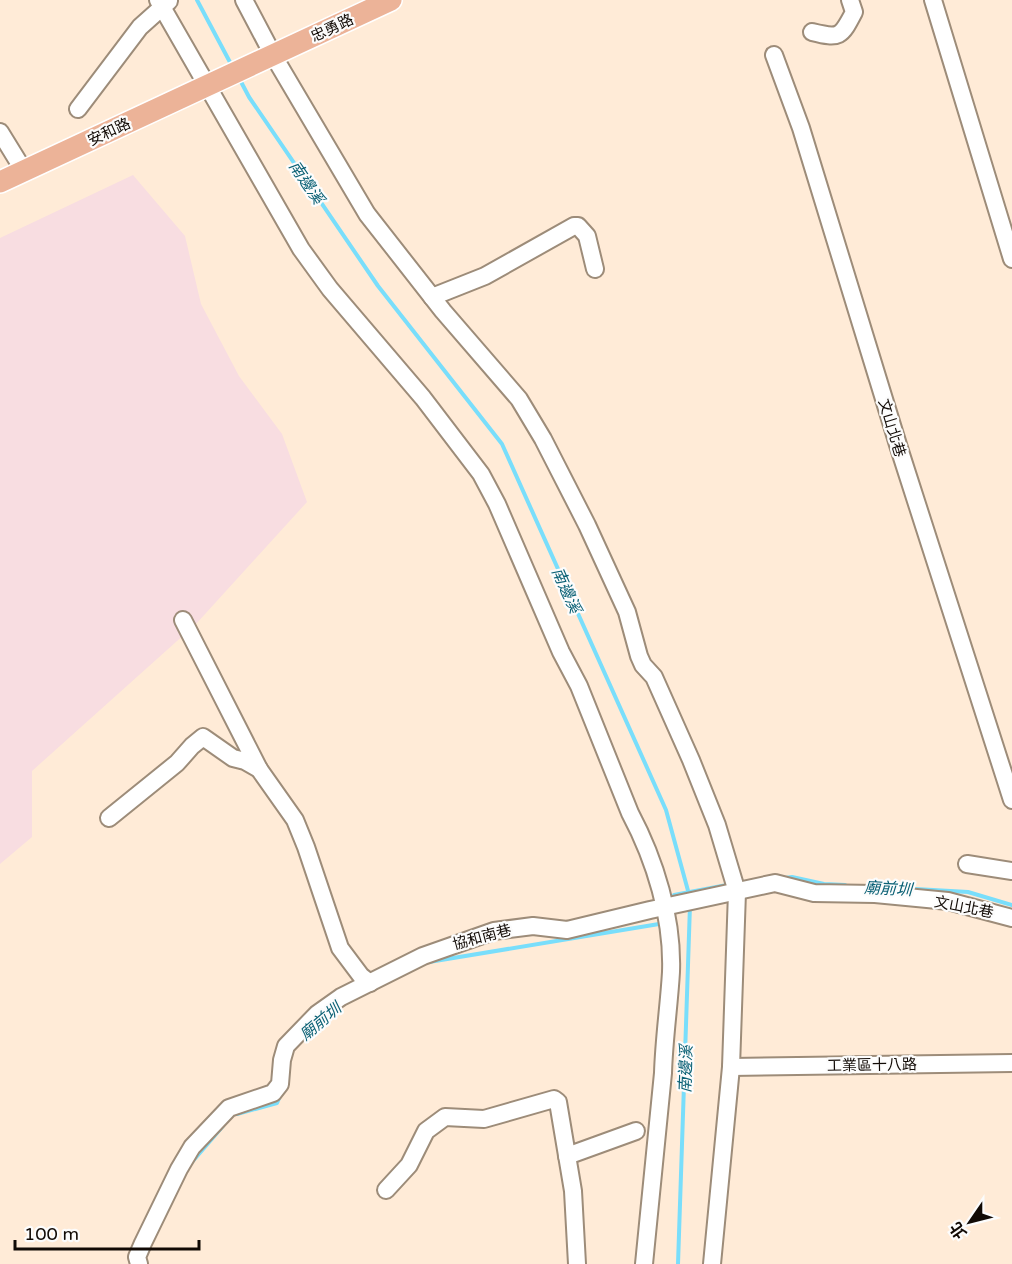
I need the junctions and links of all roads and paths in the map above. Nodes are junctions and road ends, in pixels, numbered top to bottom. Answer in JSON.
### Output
{"nodes":[{"id":1,"x":244,"y":0,"type":"edge"},
{"id":2,"x":392,"y":0,"type":"edge"},
{"id":3,"x":850,"y":0,"type":"edge"},
{"id":4,"x":933,"y":0,"type":"edge"},
{"id":5,"x":164,"y":2,"type":"edge"},
{"id":6,"x":812,"y":32,"type":"dead end"},
{"id":7,"x":774,"y":55,"type":"dead end"},
{"id":8,"x":273,"y":56,"type":"junction"},
{"id":9,"x":213,"y":84,"type":"junction"},
{"id":10,"x":78,"y":108,"type":"dead end"},
{"id":11,"x":0,"y":132,"type":"edge"},
{"id":12,"x":24,"y":171,"type":"junction"},
{"id":13,"x":0,"y":182,"type":"edge"},
{"id":14,"x":1012,"y":259,"type":"edge"},
{"id":15,"x":595,"y":269,"type":"dead end"},
{"id":16,"x":432,"y":297,"type":"junction"},
{"id":17,"x":183,"y":620,"type":"dead end"},
{"id":18,"x":259,"y":769,"type":"junction"},
{"id":19,"x":1012,"y":800,"type":"edge"},
{"id":20,"x":109,"y":818,"type":"dead end"},
{"id":21,"x":967,"y":864,"type":"dead end"},
{"id":22,"x":1012,"y":871,"type":"edge"},
{"id":23,"x":737,"y":892,"type":"junction"},
{"id":24,"x":664,"y":907,"type":"junction"},
{"id":25,"x":1012,"y":918,"type":"edge"},
{"id":26,"x":370,"y":983,"type":"junction"},
{"id":27,"x":1012,"y":1063,"type":"edge"},
{"id":28,"x":731,"y":1068,"type":"junction"},
{"id":29,"x":636,"y":1131,"type":"dead end"},
{"id":30,"x":567,"y":1156,"type":"junction"},
{"id":31,"x":386,"y":1190,"type":"dead end"},
{"id":32,"x":139,"y":1264,"type":"edge"},
{"id":33,"x":577,"y":1264,"type":"edge"},
{"id":34,"x":644,"y":1264,"type":"edge"},
{"id":35,"x":712,"y":1264,"type":"edge"}],
"edges":[{"from":1,"to":8,"type":"street"},
{"from":2,"to":8,"type":"main road","name":"忠勇路"},
{"from":3,"to":6,"type":"street"},
{"from":4,"to":14,"type":"street"},
{"from":5,"to":9,"type":"street"},
{"from":5,"to":10,"type":"street"},
{"from":7,"to":19,"type":"street","name":"文山北巷"},
{"from":8,"to":9,"type":"main road","name":"忠勇路"},
{"from":8,"to":16,"type":"street"},
{"from":9,"to":12,"type":"main road","name":"安和路"},
{"from":9,"to":24,"type":"street"},
{"from":11,"to":12,"type":"street"},
{"from":12,"to":13,"type":"main road","name":"安和路"},
{"from":15,"to":16,"type":"street"},
{"from":16,"to":23,"type":"street"},
{"from":17,"to":18,"type":"street"},
{"from":18,"to":20,"type":"street"},
{"from":18,"to":26,"type":"street"},
{"from":21,"to":22,"type":"street"},
{"from":23,"to":24,"type":"street","name":"文山北巷"},
{"from":23,"to":25,"type":"street","name":"文山北巷"},
{"from":23,"to":28,"type":"street"},
{"from":24,"to":26,"type":"street","name":"協和南巷"},
{"from":24,"to":34,"type":"street"},
{"from":26,"to":32,"type":"street","name":"協和南巷"},
{"from":27,"to":28,"type":"street","name":"工業區十八路"},
{"from":28,"to":35,"type":"street"},
{"from":29,"to":30,"type":"street"},
{"from":30,"to":31,"type":"street"},
{"from":30,"to":33,"type":"street"}]}
